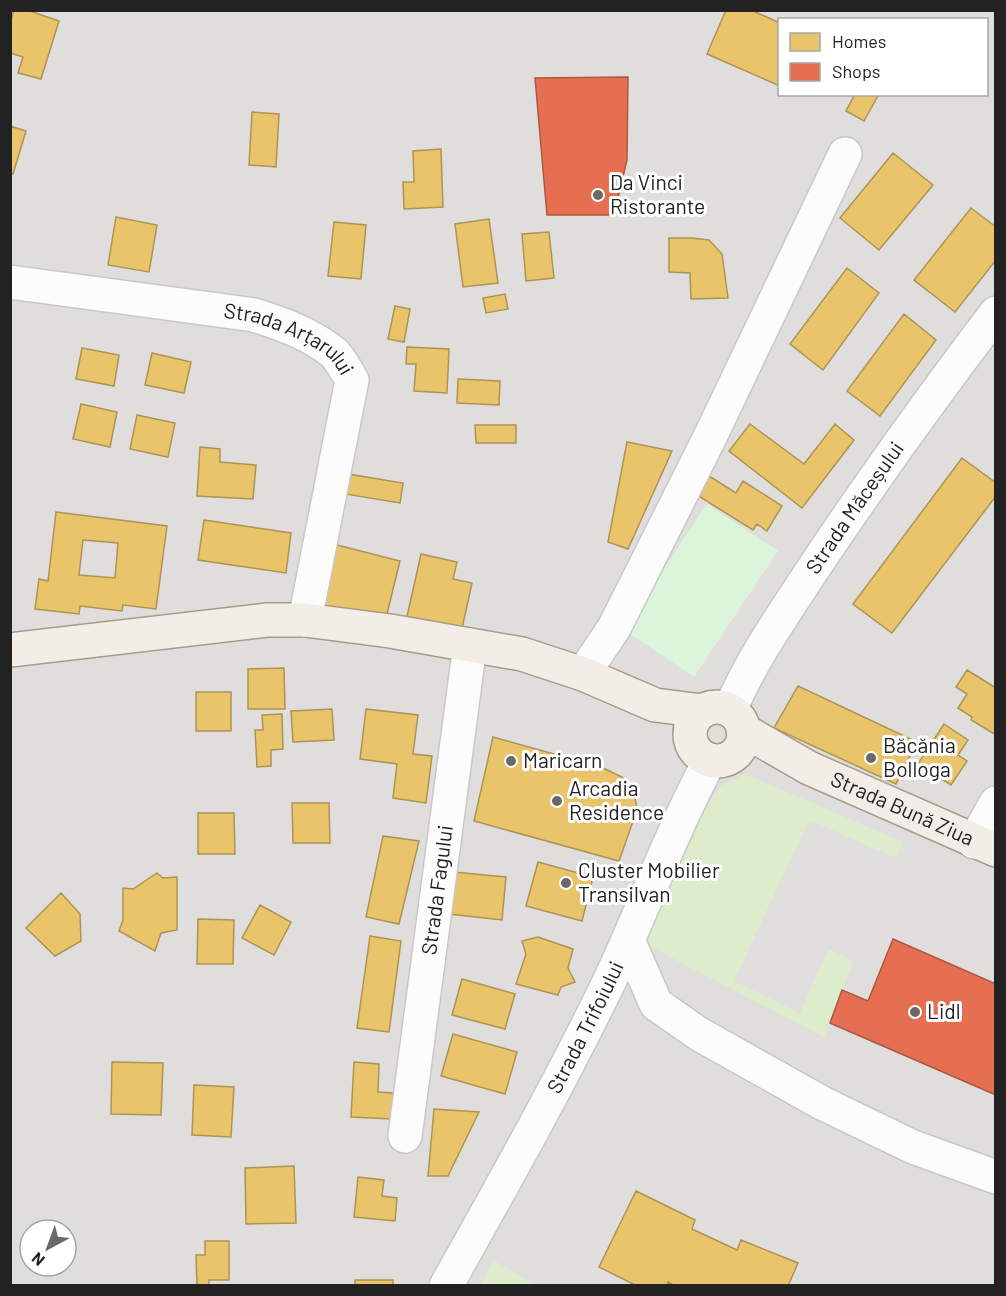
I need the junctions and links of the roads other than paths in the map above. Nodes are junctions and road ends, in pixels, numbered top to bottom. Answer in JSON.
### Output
{"nodes":[{"id":1,"x":845,"y":154,"type":"dead end"},
{"id":2,"x":10,"y":282,"type":"edge"},
{"id":3,"x":996,"y":313,"type":"edge"},
{"id":4,"x":305,"y":621,"type":"junction"},
{"id":5,"x":470,"y":645,"type":"junction"},
{"id":6,"x":10,"y":650,"type":"edge"},
{"id":7,"x":583,"y":674,"type":"junction"},
{"id":8,"x":718,"y":735,"type":"junction"},
{"id":9,"x":996,"y":802,"type":"edge"},
{"id":10,"x":985,"y":846,"type":"edge"},
{"id":11,"x":628,"y":940,"type":"junction"},
{"id":12,"x":405,"y":1136,"type":"dead end"},
{"id":13,"x":996,"y":1177,"type":"edge"},
{"id":14,"x":446,"y":1286,"type":"edge"}],
"edges":[{"from":1,"to":7,"type":"street"},
{"from":2,"to":4,"type":"street","name":"Strada Arțarului"},
{"from":3,"to":8,"type":"street","name":"Strada Măceșului"},
{"from":4,"to":5,"type":"main road"},
{"from":4,"to":6,"type":"main road"},
{"from":5,"to":7,"type":"main road"},
{"from":5,"to":12,"type":"street","name":"Strada Fagului"},
{"from":7,"to":8,"type":"main road"},
{"from":8,"to":10,"type":"main road","name":"Strada Bună Ziua"},
{"from":8,"to":11,"type":"street","name":"Strada Trifoiului"},
{"from":9,"to":10,"type":"street"},
{"from":11,"to":13,"type":"street"},
{"from":11,"to":14,"type":"street","name":"Strada Trifoiului"}]}
